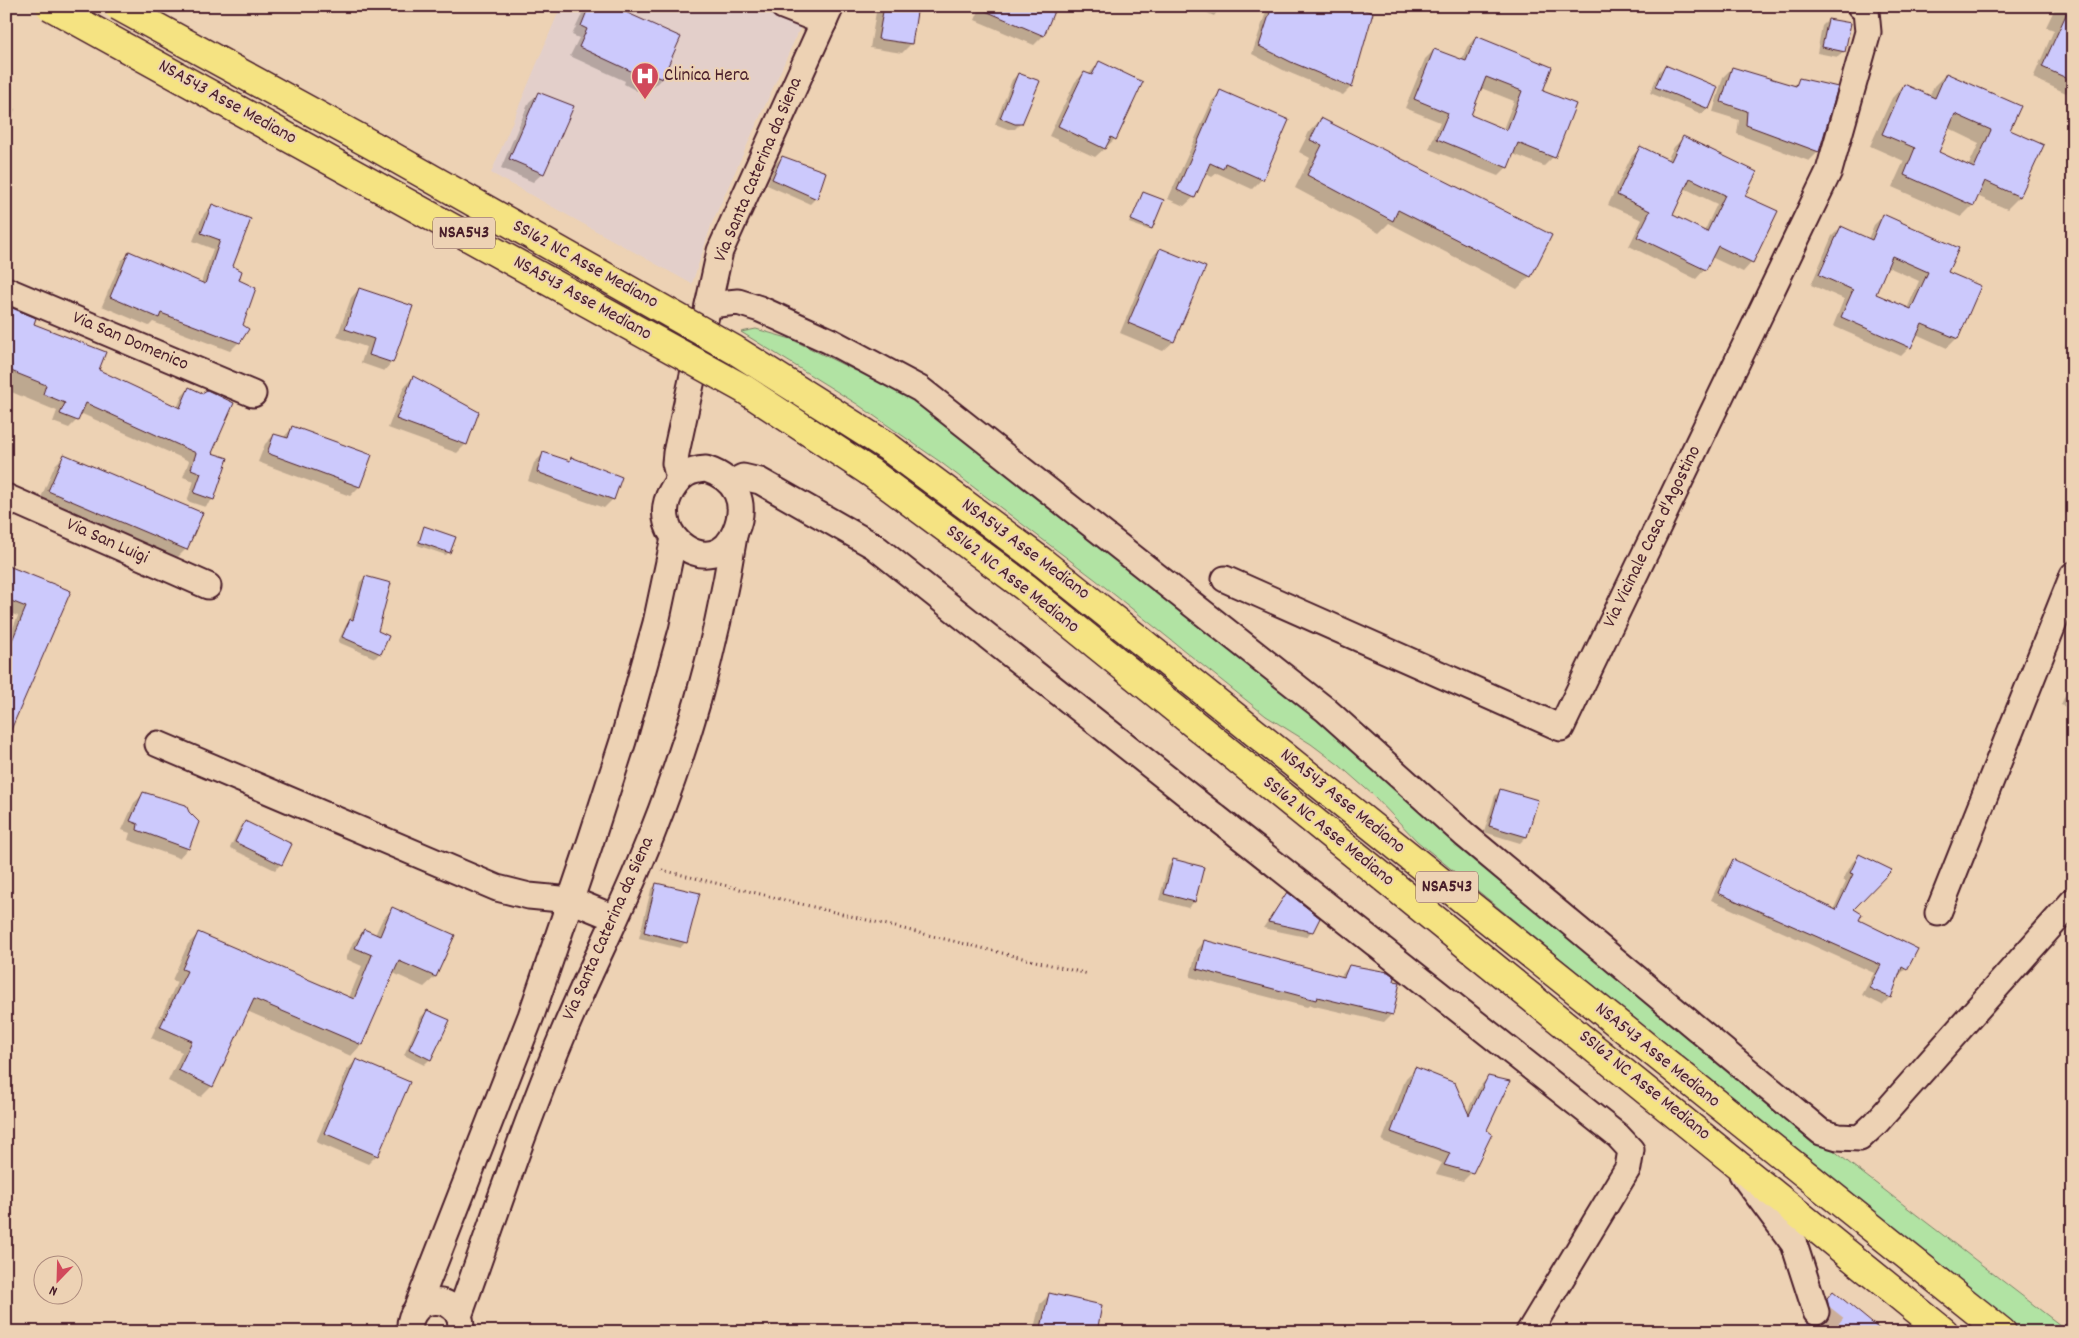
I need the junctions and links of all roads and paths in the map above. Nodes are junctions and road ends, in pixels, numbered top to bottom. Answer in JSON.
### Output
{"nodes":[{"id":1,"x":50,"y":6,"type":"edge"},
{"id":2,"x":118,"y":6,"type":"edge"},
{"id":3,"x":783,"y":6,"type":"edge"},
{"id":4,"x":1860,"y":6,"type":"edge"},
{"id":5,"x":827,"y":14,"type":"edge"},
{"id":6,"x":6,"y":290,"type":"edge"},
{"id":7,"x":708,"y":305,"type":"junction"},
{"id":8,"x":254,"y":394,"type":"dead end"},
{"id":9,"x":682,"y":426,"type":"junction"},
{"id":10,"x":888,"y":448,"type":"joint"},
{"id":11,"x":706,"y":469,"type":"junction"},
{"id":12,"x":870,"y":472,"type":"joint"},
{"id":13,"x":679,"y":479,"type":"junction"},
{"id":14,"x":731,"y":483,"type":"junction"},
{"id":15,"x":6,"y":497,"type":"edge"},
{"id":16,"x":734,"y":536,"type":"junction"},
{"id":17,"x":674,"y":538,"type":"junction"},
{"id":18,"x":2073,"y":575,"type":"edge"},
{"id":19,"x":1225,"y":579,"type":"dead end"},
{"id":20,"x":208,"y":586,"type":"dead end"},
{"id":21,"x":158,"y":744,"type":"dead end"},
{"id":22,"x":640,"y":864,"type":"junction"},
{"id":23,"x":571,"y":900,"type":"junction"},
{"id":24,"x":2073,"y":901,"type":"edge"},
{"id":25,"x":1938,"y":913,"type":"dead end"},
{"id":26,"x":615,"y":918,"type":"junction"},
{"id":27,"x":1088,"y":974,"type":"dead end"},
{"id":28,"x":1727,"y":1154,"type":"junction"},
{"id":29,"x":455,"y":1209,"type":"junction"},
{"id":30,"x":493,"y":1222,"type":"junction"},
{"id":31,"x":1816,"y":1312,"type":"tunnel mouth"},
{"id":32,"x":413,"y":1321,"type":"edge"},
{"id":33,"x":460,"y":1324,"type":"edge"},
{"id":34,"x":1529,"y":1332,"type":"edge"},
{"id":35,"x":1944,"y":1332,"type":"edge"},
{"id":36,"x":2002,"y":1332,"type":"edge"}],
"edges":[{"from":1,"to":12,"type":"highway","name":"NSA543 Asse Mediano","number":"NSA543","bridge":true},
{"from":2,"to":10,"type":"highway","name":"SS162 NC Asse Mediano","bridge":true},
{"from":3,"to":5,"type":"street"},
{"from":4,"to":19,"type":"street","name":"Via Vicinale Casa d'Agostino"},
{"from":5,"to":7,"type":"street","name":"Via Santa Caterina da Siena"},
{"from":6,"to":8,"type":"street","name":"Via San Domenico"},
{"from":7,"to":9,"type":"street","name":"Via Santa Caterina da Siena"},
{"from":7,"to":24,"type":"street"},
{"from":9,"to":11,"type":"street"},
{"from":9,"to":13,"type":"street","name":"Via Santa Caterina da Siena"},
{"from":10,"to":36,"type":"highway","name":"NSA543 Asse Mediano","number":"NSA543"},
{"from":11,"to":13,"type":"street"},
{"from":11,"to":14,"type":"street"},
{"from":12,"to":28,"type":"highway","name":"SS162 NC Asse Mediano"},
{"from":13,"to":17,"type":"street"},
{"from":14,"to":16,"type":"street"},
{"from":14,"to":34,"type":"street"},
{"from":15,"to":20,"type":"street","name":"Via San Luigi"},
{"from":16,"to":17,"type":"street"},
{"from":16,"to":22,"type":"street","name":"Via Santa Caterina da Siena"},
{"from":17,"to":23,"type":"street","name":"Via Santa Caterina da Siena"},
{"from":18,"to":25,"type":"street"},
{"from":21,"to":23,"type":"street"},
{"from":22,"to":26,"type":"street","name":"Via Santa Caterina da Siena"},
{"from":22,"to":27,"type":"path"},
{"from":23,"to":26,"type":"street"},
{"from":23,"to":29,"type":"street","name":"Via Santa Caterina da Siena"},
{"from":26,"to":30,"type":"street","name":"Via Santa Caterina da Siena"},
{"from":28,"to":31,"type":"street"},
{"from":28,"to":35,"type":"highway","name":"SS162 NC Asse Mediano"},
{"from":29,"to":30,"type":"street"},
{"from":29,"to":32,"type":"street","name":"Via Santa Caterina da Siena"},
{"from":30,"to":33,"type":"street","name":"Via Santa Caterina da Siena"},
{"from":32,"to":33,"type":"street"}]}
